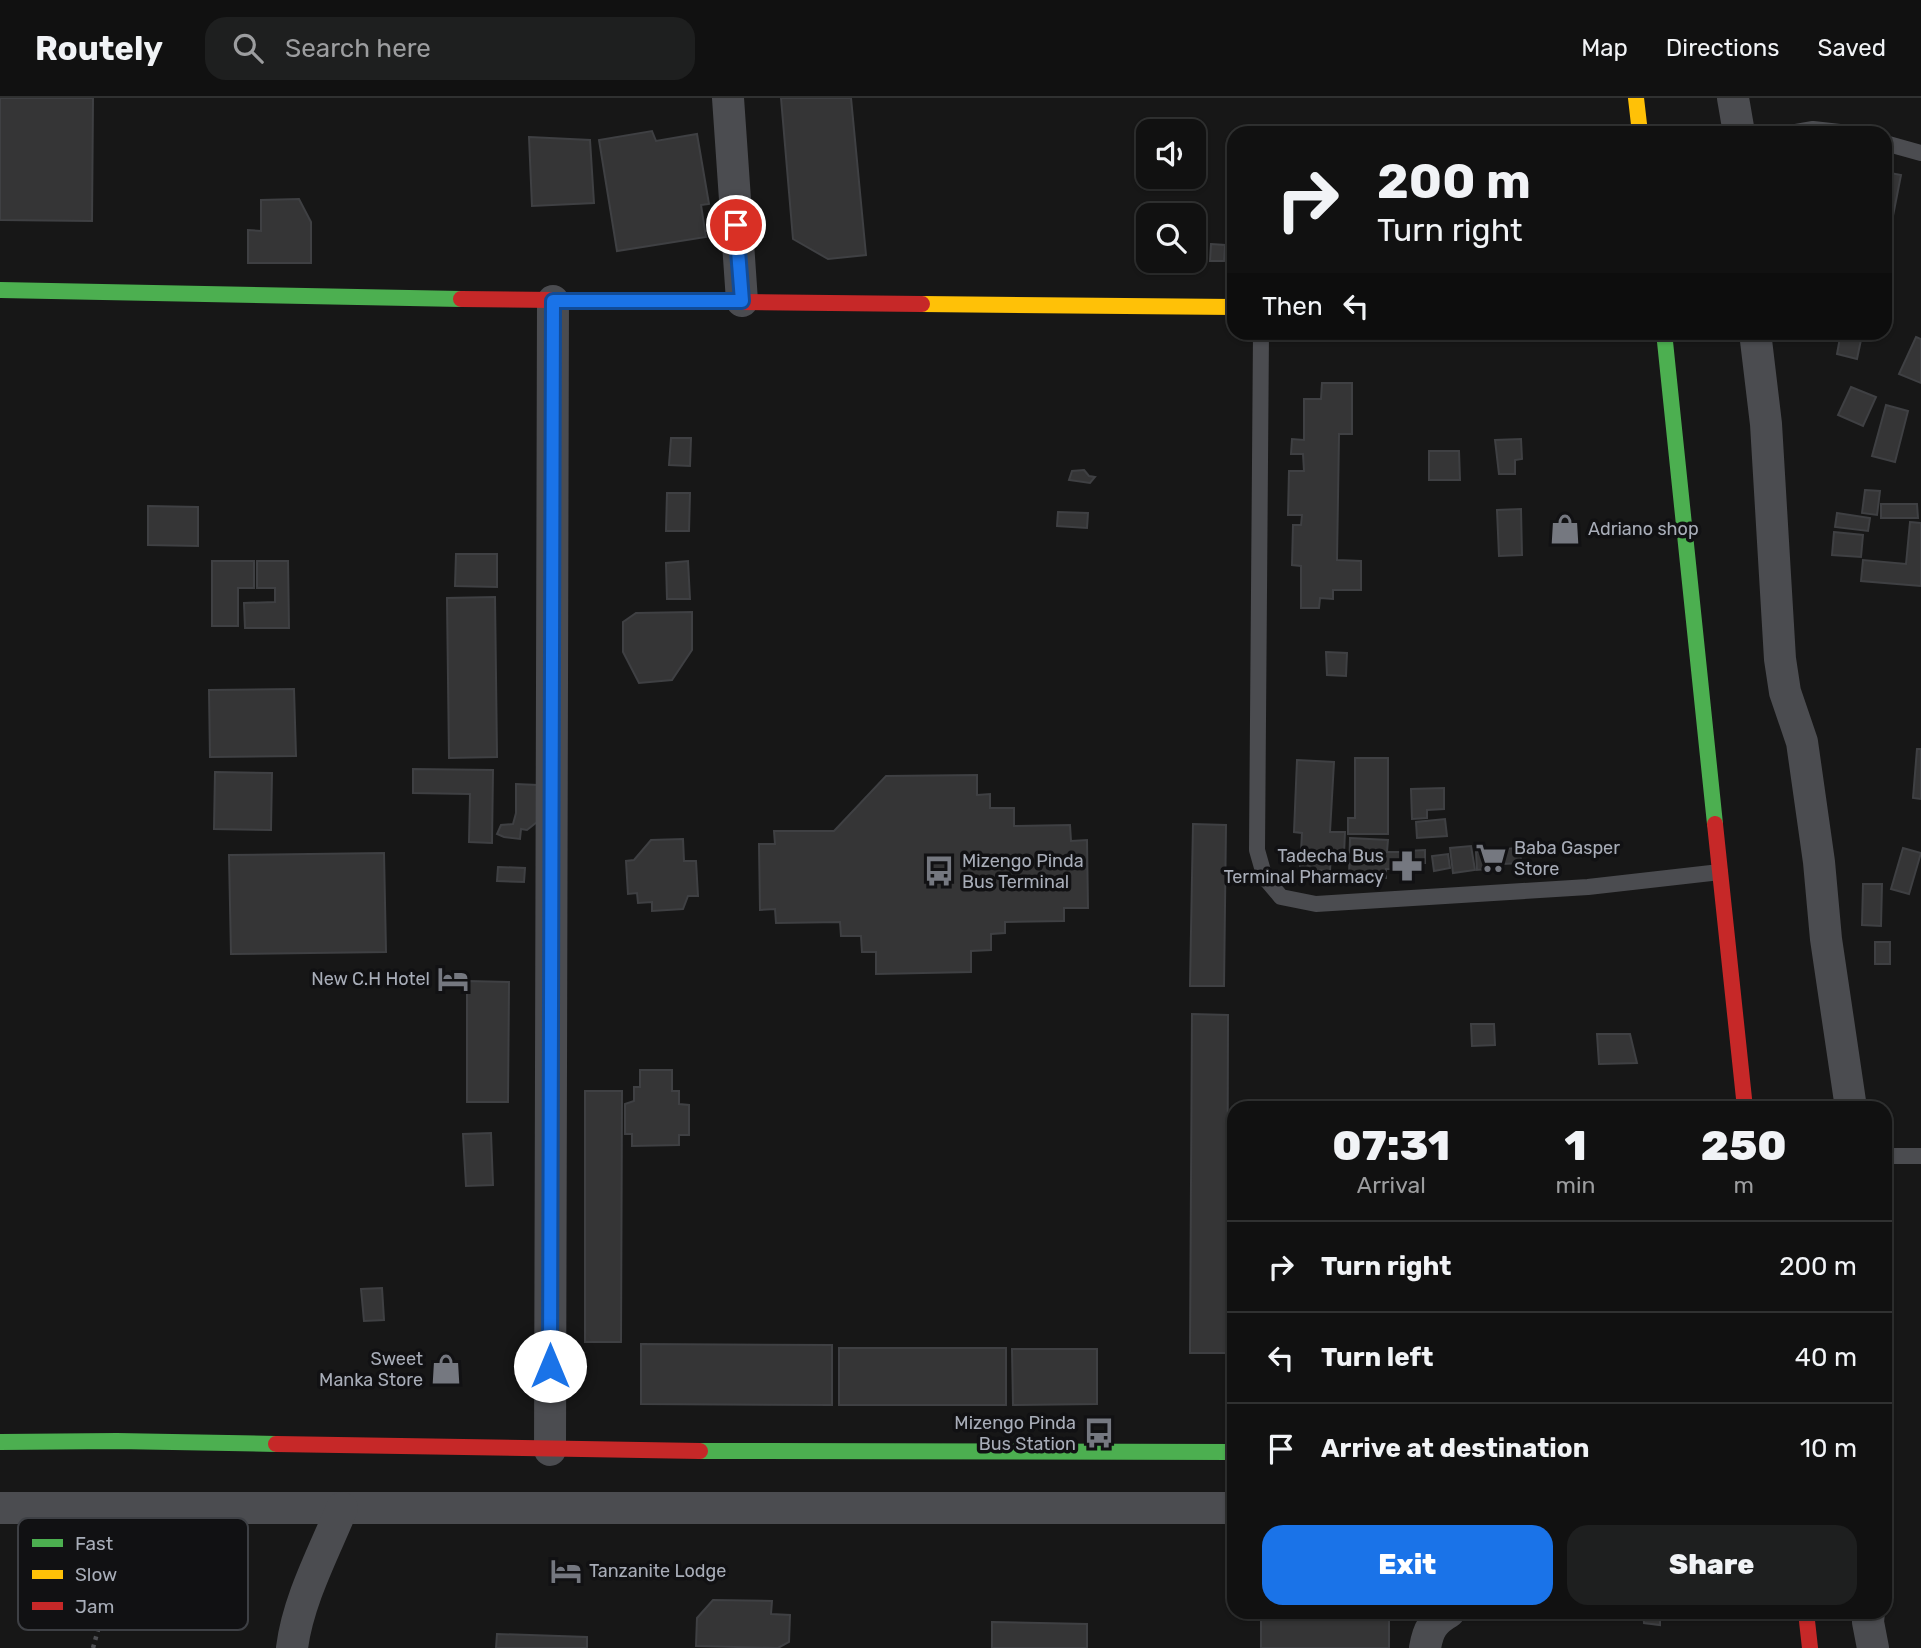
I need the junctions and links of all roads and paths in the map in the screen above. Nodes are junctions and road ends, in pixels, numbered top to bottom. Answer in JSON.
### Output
{"nodes":[{"id":1,"x":727,"y":98,"type":"edge"},
{"id":2,"x":1636,"y":98,"type":"edge"},
{"id":3,"x":1733,"y":98,"type":"edge"},
{"id":4,"x":1639,"y":126,"type":"edge"},
{"id":5,"x":1738,"y":126,"type":"edge"},
{"id":6,"x":1892,"y":145,"type":"edge"},
{"id":7,"x":1921,"y":153,"type":"edge"},
{"id":8,"x":0,"y":290,"type":"edge"},
{"id":9,"x":553,"y":301,"type":"junction"},
{"id":10,"x":742,"y":301,"type":"junction"},
{"id":11,"x":1227,"y":307,"type":"edge"},
{"id":12,"x":1261,"y":340,"type":"edge"},
{"id":13,"x":1665,"y":340,"type":"edge"},
{"id":14,"x":1756,"y":340,"type":"edge"},
{"id":15,"x":1721,"y":872,"type":"junction"},
{"id":16,"x":1744,"y":1101,"type":"edge"},
{"id":17,"x":1850,"y":1101,"type":"edge"},
{"id":18,"x":1892,"y":1156,"type":"edge"},
{"id":19,"x":1921,"y":1156,"type":"edge"},
{"id":20,"x":0,"y":1443,"type":"edge"},
{"id":21,"x":550,"y":1450,"type":"junction"},
{"id":22,"x":1227,"y":1452,"type":"edge"},
{"id":23,"x":0,"y":1508,"type":"edge"},
{"id":24,"x":132,"y":1508,"type":"junction"},
{"id":25,"x":342,"y":1508,"type":"junction"},
{"id":26,"x":1227,"y":1508,"type":"edge"},
{"id":27,"x":129,"y":1518,"type":"edge"},
{"id":28,"x":1436,"y":1619,"type":"edge"},
{"id":29,"x":1807,"y":1619,"type":"edge"},
{"id":30,"x":1868,"y":1619,"type":"edge"},
{"id":31,"x":98,"y":1630,"type":"edge"},
{"id":32,"x":93,"y":1648,"type":"edge"},
{"id":33,"x":292,"y":1648,"type":"edge"},
{"id":34,"x":1424,"y":1648,"type":"edge"},
{"id":35,"x":1810,"y":1648,"type":"edge"},
{"id":36,"x":1873,"y":1648,"type":"edge"}],
"edges":[{"from":1,"to":10,"type":"street"},
{"from":2,"to":4,"type":"main road"},
{"from":3,"to":5,"type":"street"},
{"from":6,"to":7,"type":"lane"},
{"from":8,"to":9,"type":"main road"},
{"from":9,"to":10,"type":"main road"},
{"from":9,"to":21,"type":"street"},
{"from":10,"to":11,"type":"main road"},
{"from":12,"to":15,"type":"lane"},
{"from":13,"to":15,"type":"main road"},
{"from":14,"to":17,"type":"street"},
{"from":15,"to":16,"type":"main road"},
{"from":18,"to":19,"type":"lane"},
{"from":20,"to":21,"type":"main road"},
{"from":21,"to":22,"type":"main road"},
{"from":23,"to":24,"type":"street"},
{"from":24,"to":25,"type":"street"},
{"from":24,"to":27,"type":"path"},
{"from":25,"to":26,"type":"street"},
{"from":25,"to":33,"type":"street"},
{"from":28,"to":34,"type":"street"},
{"from":29,"to":35,"type":"main road"},
{"from":30,"to":36,"type":"street"},
{"from":31,"to":32,"type":"path"}]}
